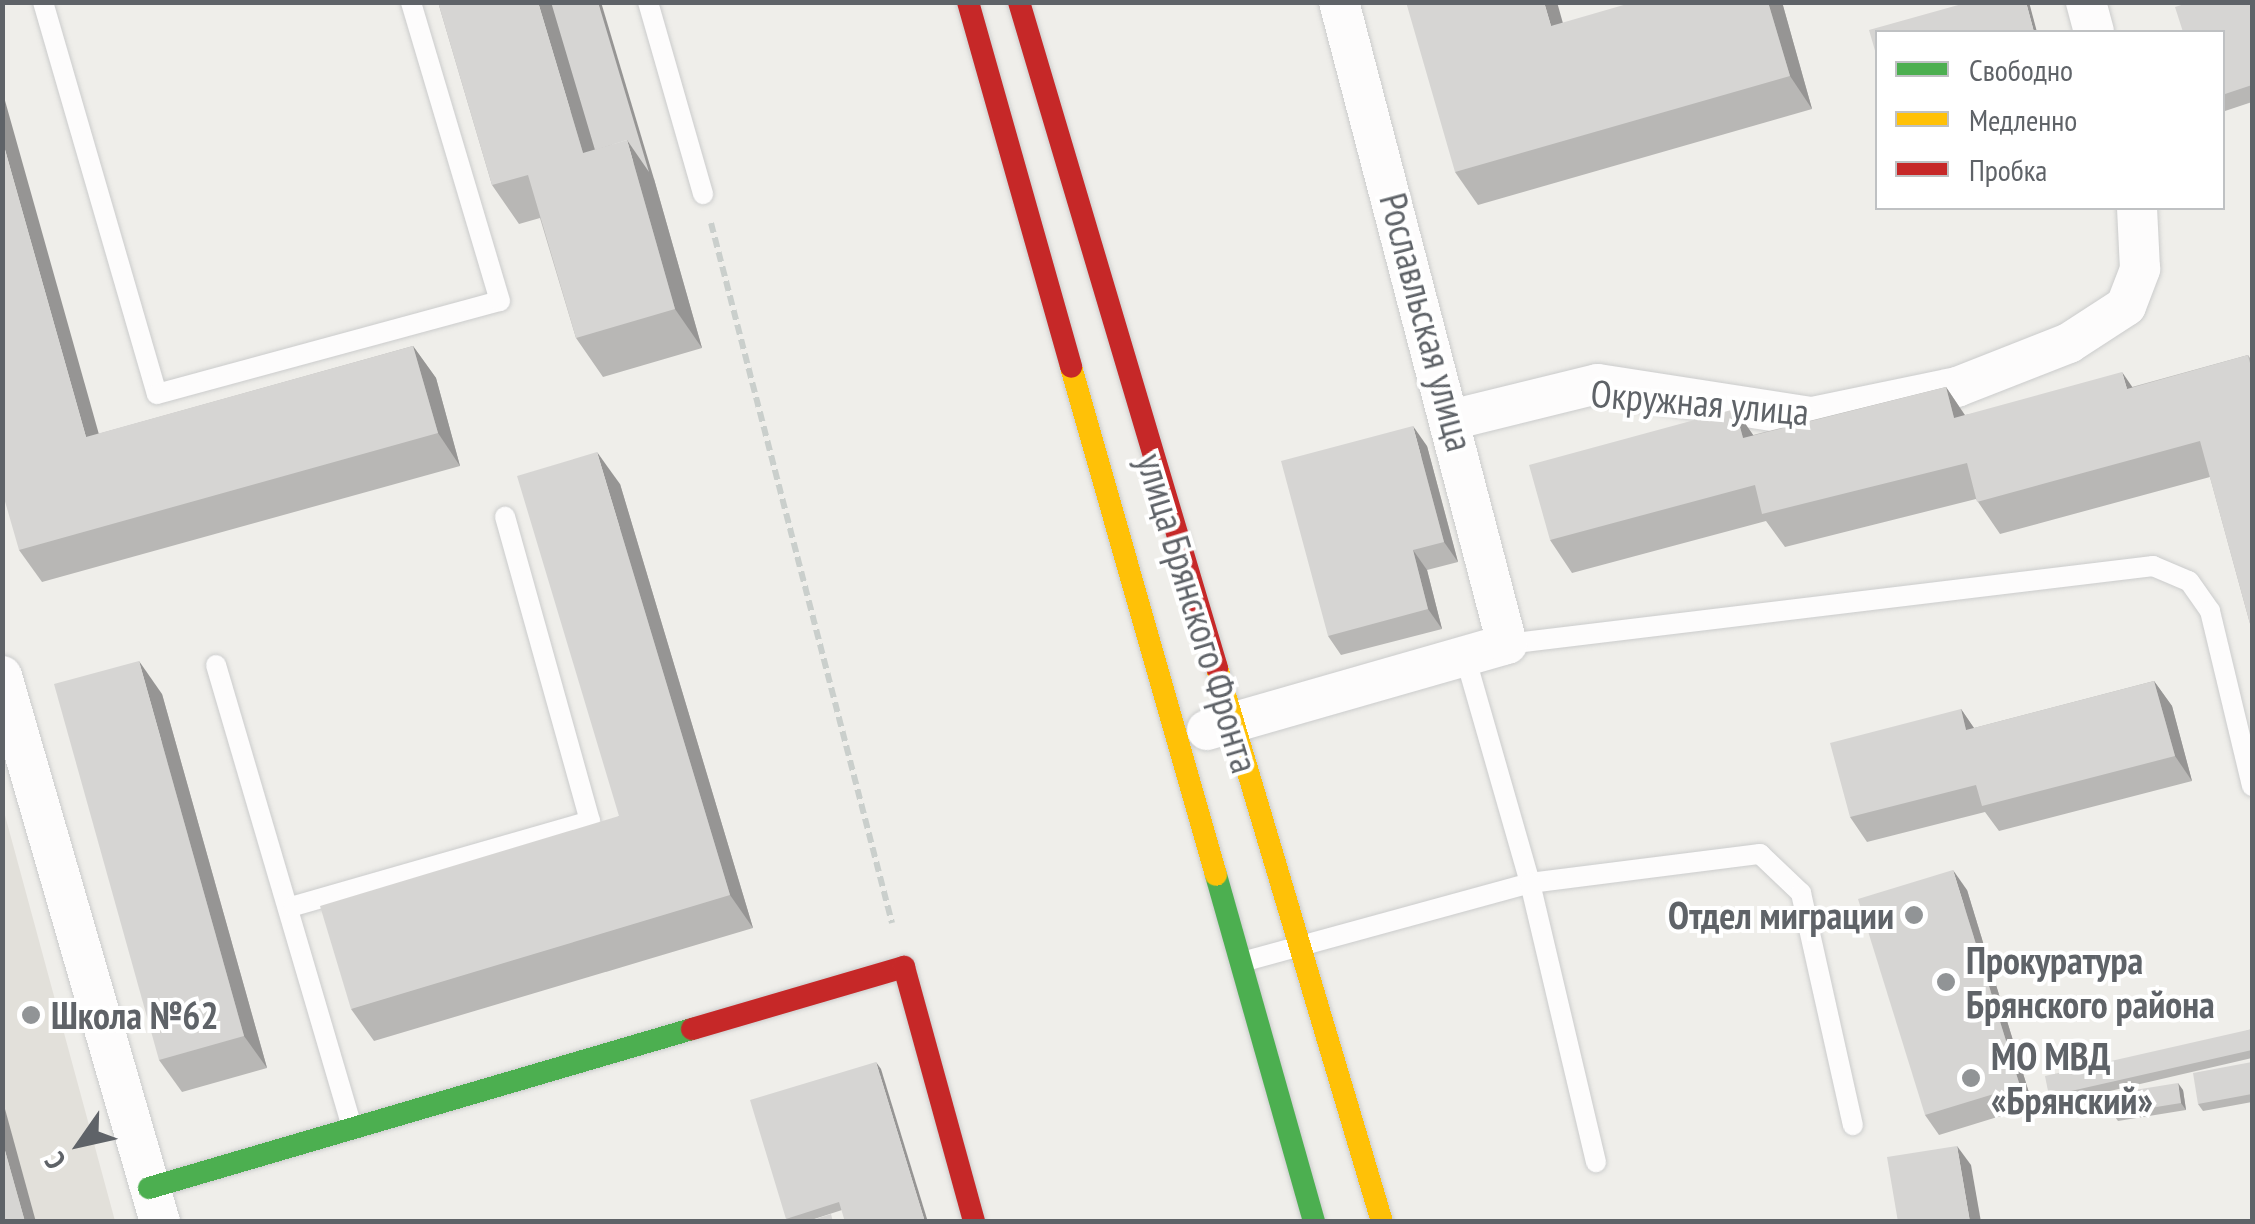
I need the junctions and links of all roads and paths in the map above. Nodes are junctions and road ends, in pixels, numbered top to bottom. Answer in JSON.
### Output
{"nodes":[{"id":1,"x":42,"y":2,"type":"edge"},
{"id":2,"x":412,"y":2,"type":"edge"},
{"id":3,"x":648,"y":2,"type":"edge"},
{"id":4,"x":968,"y":2,"type":"edge"},
{"id":5,"x":1018,"y":2,"type":"edge"},
{"id":6,"x":1339,"y":2,"type":"edge"},
{"id":7,"x":2086,"y":2,"type":"edge"},
{"id":8,"x":2093,"y":30,"type":"edge"},
{"id":9,"x":703,"y":194,"type":"joint"},
{"id":10,"x":2137,"y":210,"type":"edge"},
{"id":11,"x":1455,"y":419,"type":"junction"},
{"id":12,"x":505,"y":517,"type":"dead end"},
{"id":13,"x":1507,"y":644,"type":"junction"},
{"id":14,"x":1465,"y":656,"type":"junction"},
{"id":15,"x":216,"y":665,"type":"dead end"},
{"id":16,"x":2,"y":676,"type":"edge"},
{"id":17,"x":1231,"y":723,"type":"junction"},
{"id":18,"x":1176,"y":740,"type":"junction"},
{"id":19,"x":2252,"y":786,"type":"edge"},
{"id":20,"x":1530,"y":883,"type":"junction"},
{"id":21,"x":294,"y":906,"type":"junction"},
{"id":22,"x":1298,"y":946,"type":"junction"},
{"id":23,"x":1240,"y":963,"type":"junction"},
{"id":24,"x":904,"y":967,"type":"junction"},
{"id":25,"x":350,"y":1124,"type":"junction"},
{"id":26,"x":1853,"y":1125,"type":"dead end"},
{"id":27,"x":1596,"y":1162,"type":"dead end"},
{"id":28,"x":154,"y":1205,"type":"edge"},
{"id":29,"x":974,"y":1222,"type":"edge"},
{"id":30,"x":1314,"y":1222,"type":"edge"},
{"id":31,"x":1382,"y":1222,"type":"edge"}],
"edges":[{"from":1,"to":2,"type":"lane"},
{"from":3,"to":9,"type":"lane"},
{"from":4,"to":18,"type":"main road","name":"улица Брянского Фронта"},
{"from":5,"to":17,"type":"main road","name":"улица Брянского Фронта"},
{"from":6,"to":11,"type":"street","name":"Рославльская улица"},
{"from":7,"to":8,"type":"street"},
{"from":9,"to":24,"type":"path"},
{"from":10,"to":11,"type":"street","name":"Окружная улица"},
{"from":11,"to":13,"type":"street","name":"Рославльская улица"},
{"from":12,"to":21,"type":"lane"},
{"from":13,"to":14,"type":"street"},
{"from":13,"to":19,"type":"lane"},
{"from":14,"to":17,"type":"street"},
{"from":14,"to":20,"type":"lane"},
{"from":15,"to":21,"type":"lane"},
{"from":16,"to":28,"type":"street"},
{"from":17,"to":18,"type":"street"},
{"from":17,"to":22,"type":"main road","name":"улица Брянского Фронта"},
{"from":18,"to":23,"type":"main road","name":"улица Брянского Фронта"},
{"from":20,"to":22,"type":"lane"},
{"from":20,"to":26,"type":"lane"},
{"from":20,"to":27,"type":"lane"},
{"from":21,"to":25,"type":"lane"},
{"from":22,"to":23,"type":"lane"},
{"from":22,"to":31,"type":"main road","name":"улица Брянского Фронта"},
{"from":23,"to":30,"type":"main road","name":"улица Брянского Фронта"},
{"from":24,"to":25,"type":"main road"},
{"from":24,"to":29,"type":"main road"},
{"from":25,"to":28,"type":"main road"}]}
